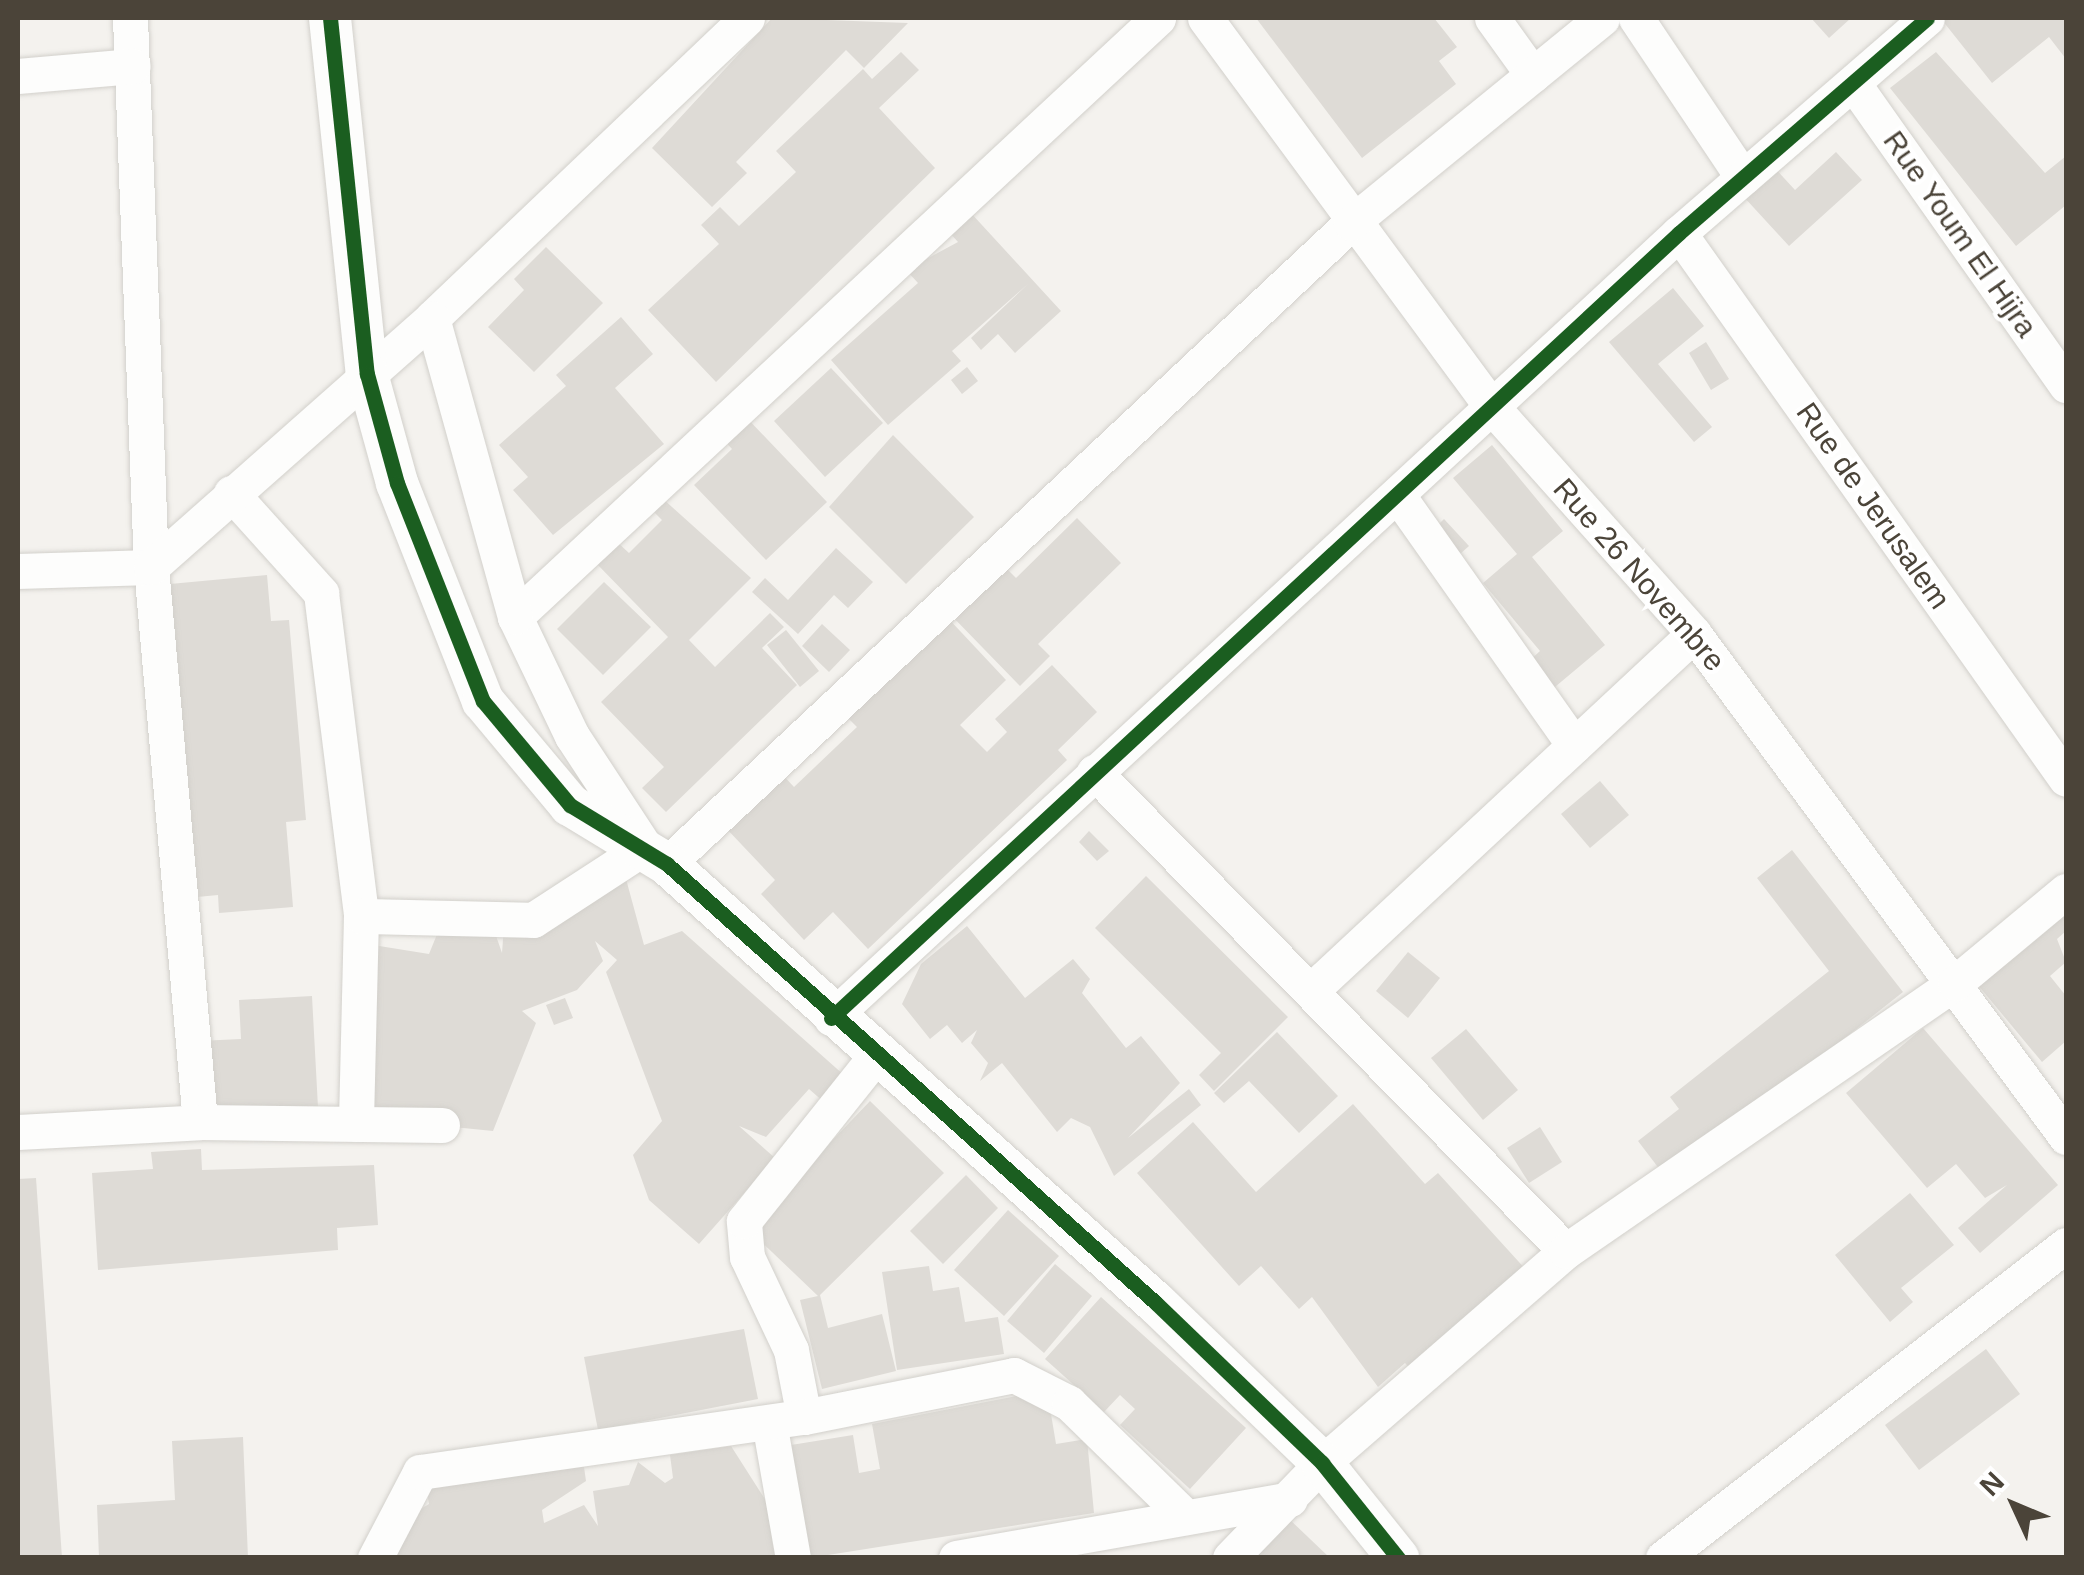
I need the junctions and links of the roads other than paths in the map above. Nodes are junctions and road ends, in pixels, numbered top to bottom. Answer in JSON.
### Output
{"nodes":[{"id":1,"x":130,"y":18,"type":"edge"},
{"id":2,"x":330,"y":18,"type":"edge"},
{"id":3,"x":747,"y":18,"type":"edge"},
{"id":4,"x":1158,"y":18,"type":"edge"},
{"id":5,"x":1205,"y":18,"type":"edge"},
{"id":6,"x":1492,"y":18,"type":"edge"},
{"id":7,"x":1602,"y":18,"type":"edge"},
{"id":8,"x":1636,"y":18,"type":"edge"},
{"id":9,"x":1927,"y":18,"type":"edge"},
{"id":10,"x":133,"y":66,"type":"junction"},
{"id":11,"x":1532,"y":74,"type":"junction"},
{"id":12,"x":18,"y":76,"type":"edge"},
{"id":13,"x":1853,"y":83,"type":"junction"},
{"id":14,"x":1743,"y":178,"type":"junction"},
{"id":15,"x":1350,"y":223,"type":"junction"},
{"id":16,"x":1679,"y":233,"type":"junction"},
{"id":17,"x":432,"y":318,"type":"junction"},
{"id":18,"x":367,"y":374,"type":"junction"},
{"id":19,"x":2066,"y":385,"type":"edge"},
{"id":20,"x":1492,"y":407,"type":"junction"},
{"id":21,"x":232,"y":493,"type":"junction"},
{"id":22,"x":1399,"y":497,"type":"junction"},
{"id":23,"x":151,"y":567,"type":"junction"},
{"id":24,"x":18,"y":571,"type":"edge"},
{"id":25,"x":515,"y":617,"type":"junction"},
{"id":26,"x":1694,"y":634,"type":"junction"},
{"id":27,"x":1574,"y":745,"type":"junction"},
{"id":28,"x":1094,"y":772,"type":"junction"},
{"id":29,"x":2066,"y":779,"type":"edge"},
{"id":30,"x":656,"y":856,"type":"junction"},
{"id":31,"x":2066,"y":892,"type":"edge"},
{"id":32,"x":361,"y":916,"type":"junction"},
{"id":33,"x":1955,"y":982,"type":"junction"},
{"id":34,"x":1315,"y":987,"type":"junction"},
{"id":35,"x":831,"y":1018,"type":"junction"},
{"id":36,"x":875,"y":1057,"type":"junction"},
{"id":37,"x":200,"y":1122,"type":"junction"},
{"id":38,"x":356,"y":1124,"type":"junction"},
{"id":39,"x":442,"y":1124,"type":"dead end"},
{"id":40,"x":18,"y":1132,"type":"edge"},
{"id":41,"x":2066,"y":1137,"type":"edge"},
{"id":42,"x":2066,"y":1245,"type":"edge"},
{"id":43,"x":1566,"y":1250,"type":"junction"},
{"id":44,"x":786,"y":1419,"type":"junction"},
{"id":45,"x":1322,"y":1463,"type":"junction"},
{"id":46,"x":1290,"y":1499,"type":"junction"},
{"id":47,"x":1186,"y":1517,"type":"junction"},
{"id":48,"x":1711,"y":1544,"type":"edge"},
{"id":49,"x":375,"y":1558,"type":"edge"},
{"id":50,"x":793,"y":1558,"type":"edge"},
{"id":51,"x":956,"y":1558,"type":"edge"},
{"id":52,"x":1230,"y":1558,"type":"edge"},
{"id":53,"x":1398,"y":1558,"type":"edge"},
{"id":54,"x":1664,"y":1558,"type":"edge"}],
"edges":[{"from":1,"to":10,"type":"street"},
{"from":2,"to":18,"type":"street"},
{"from":3,"to":17,"type":"street"},
{"from":4,"to":25,"type":"street"},
{"from":5,"to":15,"type":"street","name":"Rue 26 Novembre"},
{"from":6,"to":11,"type":"street"},
{"from":7,"to":11,"type":"street"},
{"from":8,"to":14,"type":"street"},
{"from":9,"to":13,"type":"street"},
{"from":10,"to":12,"type":"street"},
{"from":10,"to":23,"type":"street"},
{"from":11,"to":15,"type":"street"},
{"from":13,"to":14,"type":"street"},
{"from":13,"to":19,"type":"street","name":"Rue Youm El Hijra"},
{"from":14,"to":16,"type":"street"},
{"from":15,"to":20,"type":"street","name":"Rue 26 Novembre"},
{"from":15,"to":30,"type":"street"},
{"from":16,"to":20,"type":"street"},
{"from":16,"to":29,"type":"street","name":"Rue de Jerusalem"},
{"from":17,"to":18,"type":"street"},
{"from":17,"to":25,"type":"street"},
{"from":18,"to":21,"type":"street"},
{"from":18,"to":30,"type":"street"},
{"from":20,"to":22,"type":"street"},
{"from":20,"to":26,"type":"street","name":"Rue 26 Novembre"},
{"from":21,"to":23,"type":"street"},
{"from":21,"to":32,"type":"street"},
{"from":22,"to":27,"type":"street"},
{"from":22,"to":28,"type":"street"},
{"from":23,"to":24,"type":"street"},
{"from":23,"to":37,"type":"street"},
{"from":25,"to":30,"type":"street"},
{"from":26,"to":27,"type":"street"},
{"from":26,"to":33,"type":"street","name":"Rue 26 Novembre"},
{"from":27,"to":34,"type":"street"},
{"from":28,"to":34,"type":"street"},
{"from":28,"to":35,"type":"street"},
{"from":30,"to":32,"type":"street"},
{"from":30,"to":35,"type":"street"},
{"from":31,"to":33,"type":"street"},
{"from":32,"to":38,"type":"street"},
{"from":33,"to":41,"type":"street","name":"Rue 26 Novembre"},
{"from":33,"to":43,"type":"street"},
{"from":34,"to":43,"type":"street"},
{"from":35,"to":36,"type":"street"},
{"from":36,"to":44,"type":"street"},
{"from":36,"to":45,"type":"street"},
{"from":37,"to":38,"type":"street"},
{"from":37,"to":40,"type":"street"},
{"from":38,"to":39,"type":"street"},
{"from":42,"to":48,"type":"street"},
{"from":43,"to":45,"type":"street"},
{"from":44,"to":47,"type":"street"},
{"from":44,"to":49,"type":"street"},
{"from":44,"to":50,"type":"street"},
{"from":45,"to":46,"type":"street"},
{"from":45,"to":53,"type":"street"},
{"from":46,"to":47,"type":"street"},
{"from":46,"to":52,"type":"street"},
{"from":47,"to":51,"type":"street"},
{"from":48,"to":54,"type":"street"}]}
